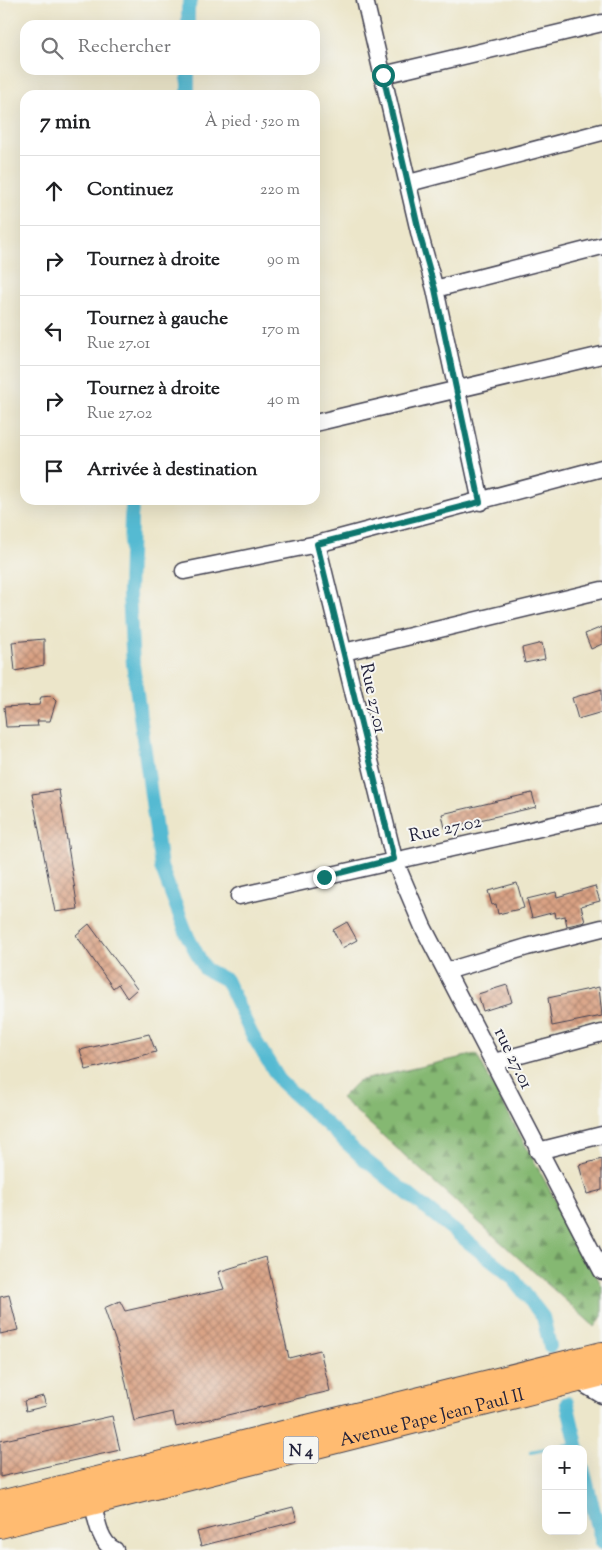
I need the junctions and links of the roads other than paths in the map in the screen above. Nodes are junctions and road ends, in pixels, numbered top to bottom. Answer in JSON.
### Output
{"nodes":[{"id":1,"x":365,"y":0,"type":"edge"},
{"id":2,"x":602,"y":23,"type":"edge"},
{"id":3,"x":383,"y":75,"type":"junction"},
{"id":4,"x":602,"y":132,"type":"edge"},
{"id":5,"x":409,"y":183,"type":"junction"},
{"id":6,"x":602,"y":246,"type":"edge"},
{"id":7,"x":435,"y":289,"type":"junction"},
{"id":8,"x":602,"y":355,"type":"edge"},
{"id":9,"x":456,"y":391,"type":"junction"},
{"id":10,"x":320,"y":422,"type":"edge"},
{"id":11,"x":602,"y":468,"type":"edge"},
{"id":12,"x":480,"y":502,"type":"junction"},
{"id":13,"x":317,"y":544,"type":"junction"},
{"id":14,"x":184,"y":571,"type":"dead end"},
{"id":15,"x":602,"y":590,"type":"edge"},
{"id":16,"x":344,"y":652,"type":"junction"},
{"id":17,"x":602,"y":814,"type":"edge"},
{"id":18,"x":394,"y":859,"type":"junction"},
{"id":19,"x":238,"y":896,"type":"dead end"},
{"id":20,"x":602,"y":928,"type":"edge"},
{"id":21,"x":447,"y":971,"type":"junction"},
{"id":22,"x":602,"y":1033,"type":"edge"},
{"id":23,"x":494,"y":1062,"type":"junction"},
{"id":24,"x":602,"y":1135,"type":"edge"},
{"id":25,"x":538,"y":1151,"type":"junction"},
{"id":26,"x":596,"y":1246,"type":"edge"},
{"id":27,"x":602,"y":1271,"type":"edge"},
{"id":28,"x":602,"y":1354,"type":"edge"},
{"id":29,"x":602,"y":1374,"type":"edge"},
{"id":30,"x":577,"y":1380,"type":"junction"},
{"id":31,"x":602,"y":1395,"type":"edge"},
{"id":32,"x":0,"y":1503,"type":"edge"},
{"id":33,"x":93,"y":1503,"type":"junction"},
{"id":34,"x":0,"y":1526,"type":"edge"},
{"id":35,"x":115,"y":1550,"type":"edge"}],
"edges":[{"from":1,"to":3,"type":"street"},
{"from":2,"to":3,"type":"street"},
{"from":3,"to":5,"type":"street"},
{"from":4,"to":5,"type":"street"},
{"from":5,"to":7,"type":"street"},
{"from":6,"to":7,"type":"street"},
{"from":7,"to":9,"type":"street"},
{"from":8,"to":9,"type":"street"},
{"from":9,"to":10,"type":"street"},
{"from":9,"to":12,"type":"street"},
{"from":11,"to":12,"type":"street"},
{"from":12,"to":13,"type":"street"},
{"from":13,"to":14,"type":"street"},
{"from":13,"to":16,"type":"street","name":"Rue 27.01"},
{"from":15,"to":16,"type":"street"},
{"from":16,"to":18,"type":"street","name":"Rue 27.01"},
{"from":17,"to":18,"type":"street","name":"Rue 27.02"},
{"from":18,"to":19,"type":"street","name":"Rue 27.02"},
{"from":18,"to":21,"type":"street","name":"rue 27.01"},
{"from":20,"to":21,"type":"street"},
{"from":21,"to":23,"type":"street","name":"rue 27.01"},
{"from":22,"to":23,"type":"street"},
{"from":23,"to":25,"type":"street","name":"rue 27.01"},
{"from":24,"to":25,"type":"street"},
{"from":25,"to":26,"type":"street","name":"rue 27.01"},
{"from":26,"to":27,"type":"street","name":"rue 27.01"},
{"from":28,"to":32,"type":"highway","name":"Avenue Pape Jean Paul II","number":"N 4"},
{"from":29,"to":30,"type":"highway","name":"Avenue Pape Jean Paul II","number":"N 4"},
{"from":30,"to":31,"type":"street"},
{"from":30,"to":33,"type":"highway","name":"Avenue Pape Jean Paul II","number":"N 4"},
{"from":33,"to":34,"type":"highway","name":"Avenue Pape Jean Paul II","number":"N 4"},
{"from":33,"to":35,"type":"street"}]}
